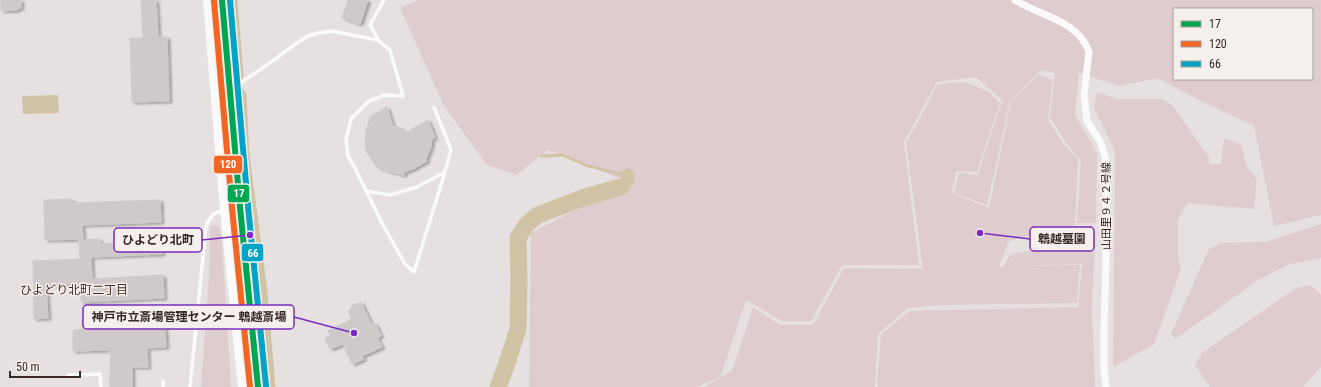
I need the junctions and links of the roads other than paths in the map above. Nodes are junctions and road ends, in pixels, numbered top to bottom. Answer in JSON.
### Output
{"nodes":[{"id":1,"x":208,"y":0,"type":"edge"},
{"id":2,"x":222,"y":0,"type":"edge"},
{"id":3,"x":384,"y":0,"type":"edge"},
{"id":4,"x":1015,"y":0,"type":"edge"},
{"id":5,"x":378,"y":40,"type":"junction"},
{"id":6,"x":230,"y":90,"type":"junction"},
{"id":7,"x":434,"y":107,"type":"dead end"},
{"id":8,"x":445,"y":172,"type":"junction"},
{"id":9,"x":366,"y":191,"type":"junction"},
{"id":10,"x":240,"y":207,"type":"junction"},
{"id":11,"x":225,"y":210,"type":"junction"},
{"id":12,"x":68,"y":375,"type":"dead end"},
{"id":13,"x":163,"y":382,"type":"dead end"},
{"id":14,"x":101,"y":387,"type":"edge"},
{"id":15,"x":163,"y":387,"type":"edge"},
{"id":16,"x":190,"y":387,"type":"edge"},
{"id":17,"x":243,"y":387,"type":"edge"},
{"id":18,"x":258,"y":387,"type":"edge"},
{"id":19,"x":1106,"y":387,"type":"edge"}],
"edges":[{"from":1,"to":11,"type":"street"},
{"from":2,"to":6,"type":"street"},
{"from":3,"to":5,"type":"lane"},
{"from":4,"to":19,"type":"street","name":"山田里９４２号線"},
{"from":5,"to":6,"type":"lane"},
{"from":5,"to":9,"type":"lane"},
{"from":6,"to":10,"type":"street"},
{"from":7,"to":8,"type":"lane"},
{"from":8,"to":9,"type":"lane"},
{"from":8,"to":9,"type":"lane"},
{"from":10,"to":11,"type":"lane"},
{"from":10,"to":18,"type":"street"},
{"from":11,"to":16,"type":"lane"},
{"from":11,"to":17,"type":"street"},
{"from":12,"to":14,"type":"lane"},
{"from":13,"to":15,"type":"lane"}]}
